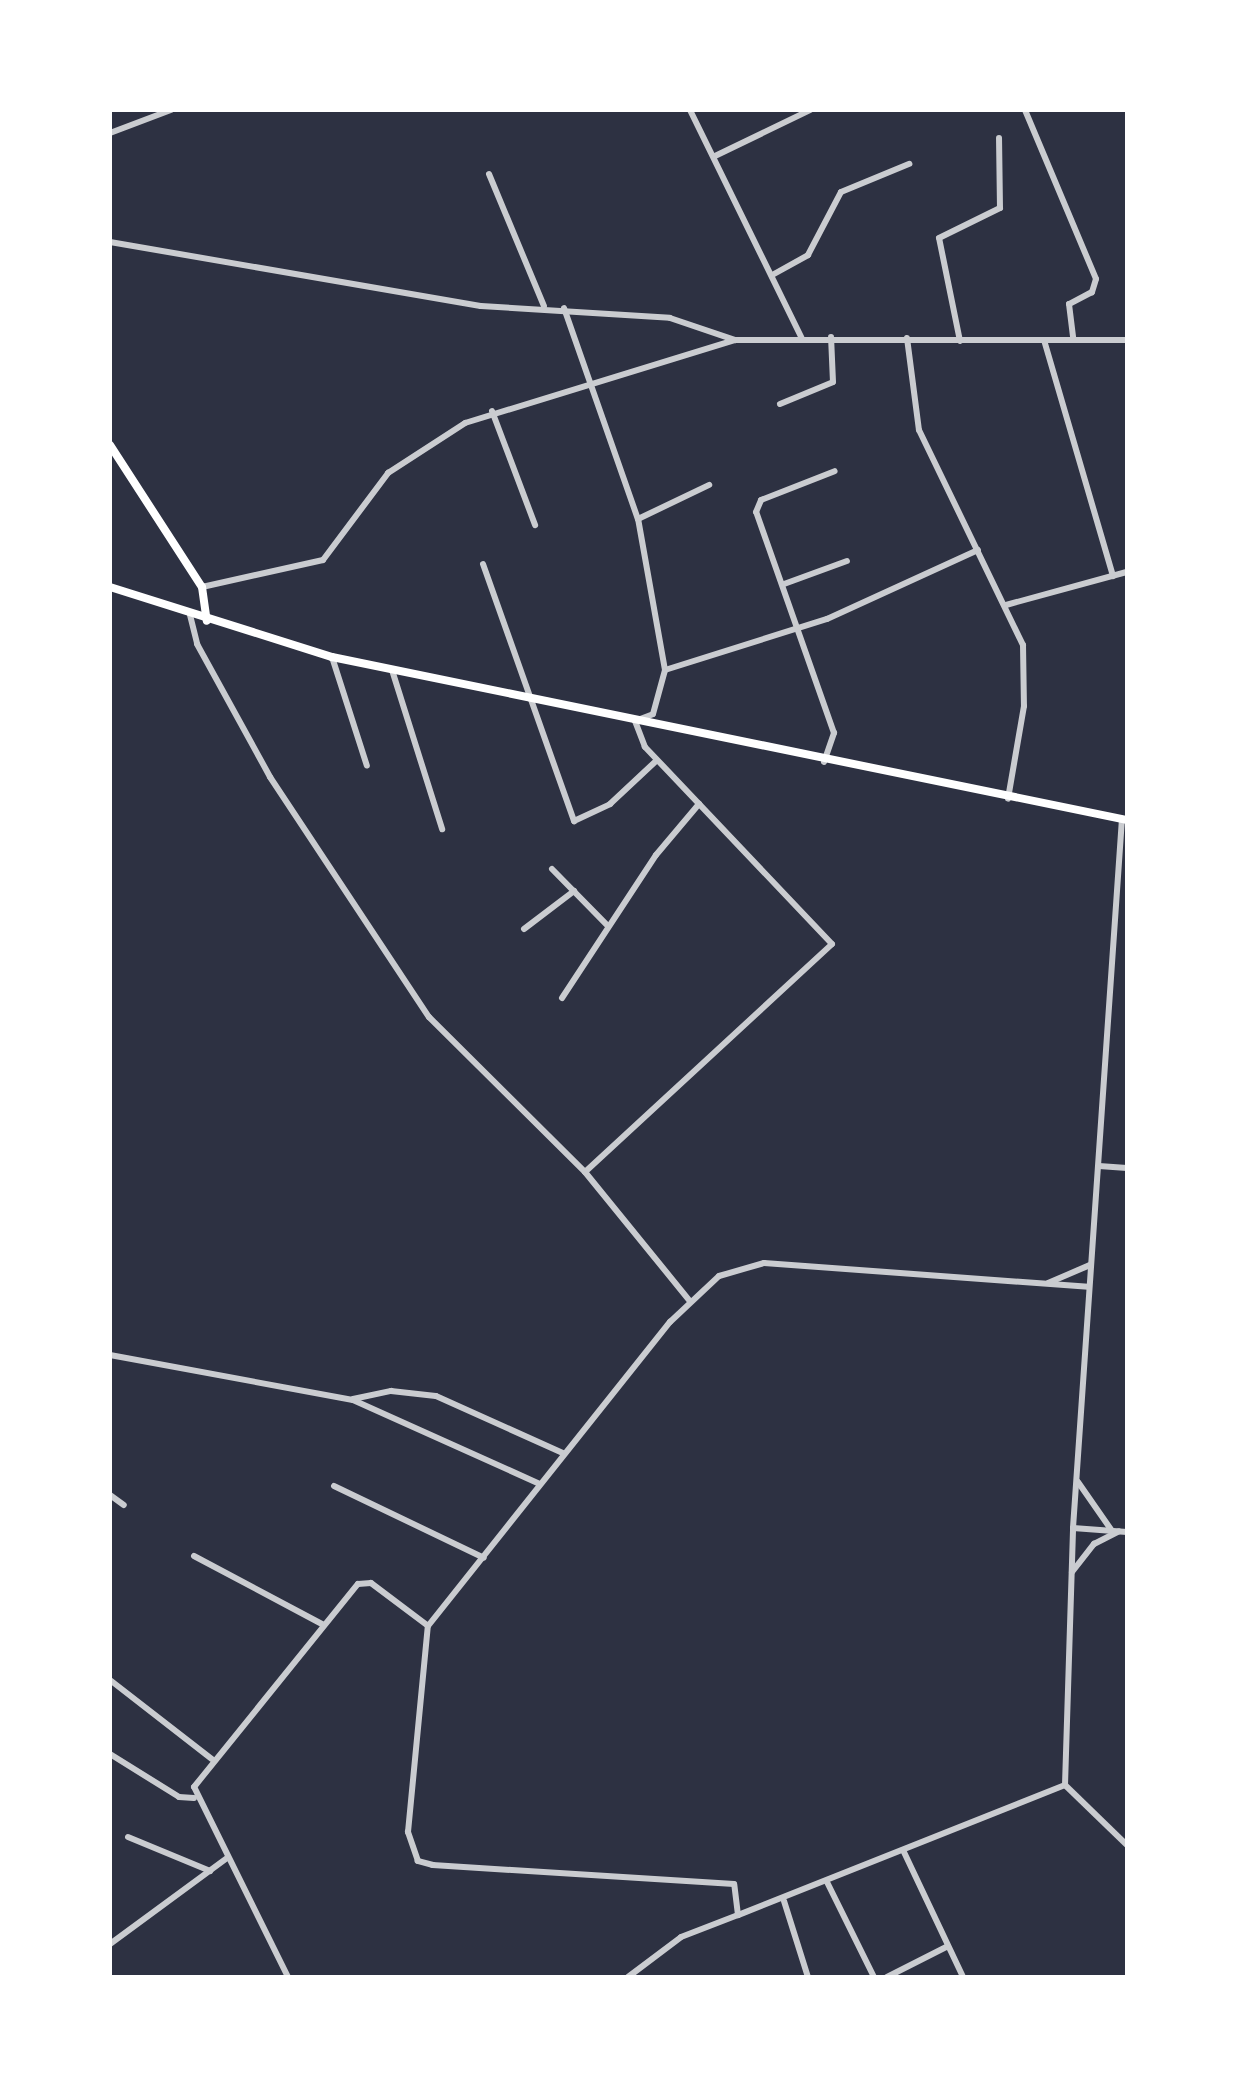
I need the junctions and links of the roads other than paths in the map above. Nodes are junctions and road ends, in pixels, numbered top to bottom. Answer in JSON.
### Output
{"nodes":[{"id":1,"x":171,"y":110,"type":"edge"},
{"id":2,"x":690,"y":110,"type":"edge"},
{"id":3,"x":810,"y":110,"type":"edge"},
{"id":4,"x":1025,"y":110,"type":"edge"},
{"id":5,"x":110,"y":133,"type":"edge"},
{"id":6,"x":999,"y":138,"type":"dead end"},
{"id":7,"x":715,"y":156,"type":"junction"},
{"id":8,"x":909,"y":164,"type":"dead end"},
{"id":9,"x":489,"y":174,"type":"dead end"},
{"id":10,"x":110,"y":242,"type":"edge"},
{"id":11,"x":774,"y":274,"type":"junction"},
{"id":12,"x":544,"y":306,"type":"junction"},
{"id":13,"x":564,"y":308,"type":"junction"},
{"id":14,"x":801,"y":337,"type":"junction"},
{"id":15,"x":831,"y":337,"type":"junction"},
{"id":16,"x":907,"y":338,"type":"junction"},
{"id":17,"x":1073,"y":339,"type":"junction"},
{"id":18,"x":735,"y":340,"type":"junction"},
{"id":19,"x":1044,"y":340,"type":"junction"},
{"id":20,"x":1127,"y":340,"type":"edge"},
{"id":21,"x":960,"y":341,"type":"junction"},
{"id":22,"x":595,"y":383,"type":"junction"},
{"id":23,"x":780,"y":404,"type":"dead end"},
{"id":24,"x":492,"y":411,"type":"junction"},
{"id":25,"x":110,"y":445,"type":"edge"},
{"id":26,"x":835,"y":471,"type":"dead end"},
{"id":27,"x":709,"y":485,"type":"dead end"},
{"id":28,"x":638,"y":519,"type":"junction"},
{"id":29,"x":535,"y":525,"type":"dead end"},
{"id":30,"x":978,"y":550,"type":"junction"},
{"id":31,"x":847,"y":561,"type":"dead end"},
{"id":32,"x":483,"y":564,"type":"dead end"},
{"id":33,"x":1127,"y":572,"type":"edge"},
{"id":34,"x":1113,"y":576,"type":"junction"},
{"id":35,"x":784,"y":584,"type":"junction"},
{"id":36,"x":110,"y":587,"type":"edge"},
{"id":37,"x":202,"y":587,"type":"junction"},
{"id":38,"x":1006,"y":605,"type":"junction"},
{"id":39,"x":190,"y":615,"type":"junction"},
{"id":40,"x":207,"y":621,"type":"junction"},
{"id":41,"x":802,"y":627,"type":"junction"},
{"id":42,"x":332,"y":657,"type":"junction"},
{"id":43,"x":392,"y":670,"type":"junction"},
{"id":44,"x":665,"y":670,"type":"junction"},
{"id":45,"x":527,"y":699,"type":"junction"},
{"id":46,"x":635,"y":721,"type":"junction"},
{"id":47,"x":656,"y":761,"type":"junction"},
{"id":48,"x":824,"y":762,"type":"junction"},
{"id":49,"x":367,"y":766,"type":"dead end"},
{"id":50,"x":1008,"y":799,"type":"junction"},
{"id":51,"x":699,"y":804,"type":"junction"},
{"id":52,"x":1124,"y":820,"type":"edge"},
{"id":53,"x":442,"y":829,"type":"dead end"},
{"id":54,"x":552,"y":869,"type":"dead end"},
{"id":55,"x":574,"y":891,"type":"junction"},
{"id":56,"x":608,"y":926,"type":"junction"},
{"id":57,"x":524,"y":929,"type":"dead end"},
{"id":58,"x":562,"y":998,"type":"dead end"},
{"id":59,"x":1099,"y":1166,"type":"junction"},
{"id":60,"x":1127,"y":1168,"type":"edge"},
{"id":61,"x":585,"y":1172,"type":"junction"},
{"id":62,"x":1090,"y":1265,"type":"junction"},
{"id":63,"x":1044,"y":1283,"type":"junction"},
{"id":64,"x":1088,"y":1287,"type":"junction"},
{"id":65,"x":689,"y":1300,"type":"junction"},
{"id":66,"x":110,"y":1355,"type":"edge"},
{"id":67,"x":353,"y":1400,"type":"junction"},
{"id":68,"x":563,"y":1453,"type":"junction"},
{"id":69,"x":1076,"y":1479,"type":"junction"},
{"id":70,"x":538,"y":1483,"type":"junction"},
{"id":71,"x":334,"y":1486,"type":"dead end"},
{"id":72,"x":110,"y":1495,"type":"edge"},
{"id":73,"x":124,"y":1505,"type":"dead end"},
{"id":74,"x":1073,"y":1528,"type":"junction"},
{"id":75,"x":1119,"y":1531,"type":"edge"},
{"id":76,"x":194,"y":1556,"type":"dead end"},
{"id":77,"x":484,"y":1558,"type":"junction"},
{"id":78,"x":1072,"y":1572,"type":"junction"},
{"id":79,"x":324,"y":1625,"type":"junction"},
{"id":80,"x":428,"y":1626,"type":"junction"},
{"id":81,"x":110,"y":1680,"type":"edge"},
{"id":82,"x":110,"y":1754,"type":"edge"},
{"id":83,"x":212,"y":1759,"type":"junction"},
{"id":84,"x":1065,"y":1785,"type":"junction"},
{"id":85,"x":194,"y":1798,"type":"junction"},
{"id":86,"x":128,"y":1837,"type":"dead end"},
{"id":87,"x":1127,"y":1845,"type":"edge"},
{"id":88,"x":903,"y":1850,"type":"junction"},
{"id":89,"x":227,"y":1858,"type":"junction"},
{"id":90,"x":210,"y":1871,"type":"junction"},
{"id":91,"x":827,"y":1882,"type":"junction"},
{"id":92,"x":784,"y":1901,"type":"junction"},
{"id":93,"x":738,"y":1915,"type":"junction"},
{"id":94,"x":110,"y":1944,"type":"edge"},
{"id":95,"x":948,"y":1946,"type":"junction"},
{"id":96,"x":288,"y":1977,"type":"edge"},
{"id":97,"x":628,"y":1977,"type":"edge"},
{"id":98,"x":808,"y":1977,"type":"edge"},
{"id":99,"x":874,"y":1977,"type":"edge"},
{"id":100,"x":887,"y":1977,"type":"edge"},
{"id":101,"x":963,"y":1977,"type":"edge"}],
"edges":[{"from":1,"to":5,"type":"street"},
{"from":2,"to":7,"type":"street"},
{"from":3,"to":7,"type":"street"},
{"from":4,"to":17,"type":"street"},
{"from":6,"to":21,"type":"street"},
{"from":7,"to":11,"type":"street"},
{"from":8,"to":11,"type":"street"},
{"from":9,"to":12,"type":"street"},
{"from":10,"to":12,"type":"street"},
{"from":11,"to":14,"type":"street"},
{"from":12,"to":13,"type":"street"},
{"from":13,"to":18,"type":"street"},
{"from":13,"to":22,"type":"street"},
{"from":14,"to":15,"type":"street"},
{"from":14,"to":18,"type":"street"},
{"from":15,"to":16,"type":"street"},
{"from":15,"to":23,"type":"street"},
{"from":16,"to":21,"type":"street"},
{"from":16,"to":30,"type":"street"},
{"from":17,"to":19,"type":"street"},
{"from":17,"to":20,"type":"street"},
{"from":18,"to":22,"type":"street"},
{"from":19,"to":21,"type":"street"},
{"from":19,"to":34,"type":"street"},
{"from":22,"to":24,"type":"street"},
{"from":22,"to":28,"type":"street"},
{"from":24,"to":29,"type":"street"},
{"from":24,"to":37,"type":"street"},
{"from":25,"to":37,"type":"main road"},
{"from":26,"to":35,"type":"street"},
{"from":27,"to":28,"type":"street"},
{"from":28,"to":44,"type":"street"},
{"from":30,"to":38,"type":"street"},
{"from":30,"to":41,"type":"street"},
{"from":31,"to":35,"type":"street"},
{"from":32,"to":45,"type":"street"},
{"from":33,"to":34,"type":"street"},
{"from":34,"to":38,"type":"street"},
{"from":35,"to":41,"type":"street"},
{"from":36,"to":39,"type":"main road"},
{"from":37,"to":40,"type":"main road"},
{"from":38,"to":50,"type":"street"},
{"from":39,"to":40,"type":"main road"},
{"from":39,"to":61,"type":"street"},
{"from":40,"to":42,"type":"main road"},
{"from":41,"to":44,"type":"street"},
{"from":41,"to":48,"type":"street"},
{"from":42,"to":43,"type":"main road"},
{"from":42,"to":49,"type":"street"},
{"from":43,"to":45,"type":"main road"},
{"from":43,"to":53,"type":"street"},
{"from":44,"to":46,"type":"street"},
{"from":45,"to":46,"type":"main road"},
{"from":45,"to":47,"type":"street"},
{"from":46,"to":47,"type":"street"},
{"from":46,"to":48,"type":"main road"},
{"from":47,"to":51,"type":"street"},
{"from":48,"to":50,"type":"main road"},
{"from":50,"to":52,"type":"main road"},
{"from":51,"to":56,"type":"street"},
{"from":51,"to":61,"type":"street"},
{"from":52,"to":59,"type":"street"},
{"from":54,"to":55,"type":"street"},
{"from":55,"to":56,"type":"street"},
{"from":55,"to":57,"type":"street"},
{"from":56,"to":58,"type":"street"},
{"from":59,"to":60,"type":"street"},
{"from":59,"to":62,"type":"street"},
{"from":61,"to":65,"type":"street"},
{"from":62,"to":63,"type":"street"},
{"from":62,"to":64,"type":"street"},
{"from":63,"to":64,"type":"street"},
{"from":63,"to":65,"type":"street"},
{"from":64,"to":69,"type":"street"},
{"from":65,"to":68,"type":"street"},
{"from":66,"to":67,"type":"street"},
{"from":67,"to":68,"type":"street"},
{"from":67,"to":70,"type":"street"},
{"from":68,"to":70,"type":"street"},
{"from":69,"to":74,"type":"street"},
{"from":69,"to":75,"type":"street"},
{"from":70,"to":77,"type":"street"},
{"from":71,"to":77,"type":"street"},
{"from":72,"to":73,"type":"street"},
{"from":74,"to":75,"type":"street"},
{"from":74,"to":78,"type":"street"},
{"from":75,"to":78,"type":"street"},
{"from":76,"to":79,"type":"street"},
{"from":77,"to":80,"type":"street"},
{"from":78,"to":84,"type":"street"},
{"from":79,"to":80,"type":"street"},
{"from":79,"to":83,"type":"street"},
{"from":80,"to":93,"type":"street"},
{"from":81,"to":83,"type":"street"},
{"from":82,"to":85,"type":"street"},
{"from":83,"to":85,"type":"street"},
{"from":84,"to":87,"type":"street"},
{"from":84,"to":88,"type":"street"},
{"from":85,"to":89,"type":"street"},
{"from":86,"to":90,"type":"street"},
{"from":88,"to":91,"type":"street"},
{"from":88,"to":95,"type":"street"},
{"from":89,"to":90,"type":"street"},
{"from":89,"to":96,"type":"street"},
{"from":90,"to":94,"type":"street"},
{"from":91,"to":92,"type":"street"},
{"from":91,"to":99,"type":"street"},
{"from":92,"to":93,"type":"street"},
{"from":92,"to":98,"type":"street"},
{"from":93,"to":97,"type":"street"},
{"from":95,"to":100,"type":"street"},
{"from":95,"to":101,"type":"street"}]}
